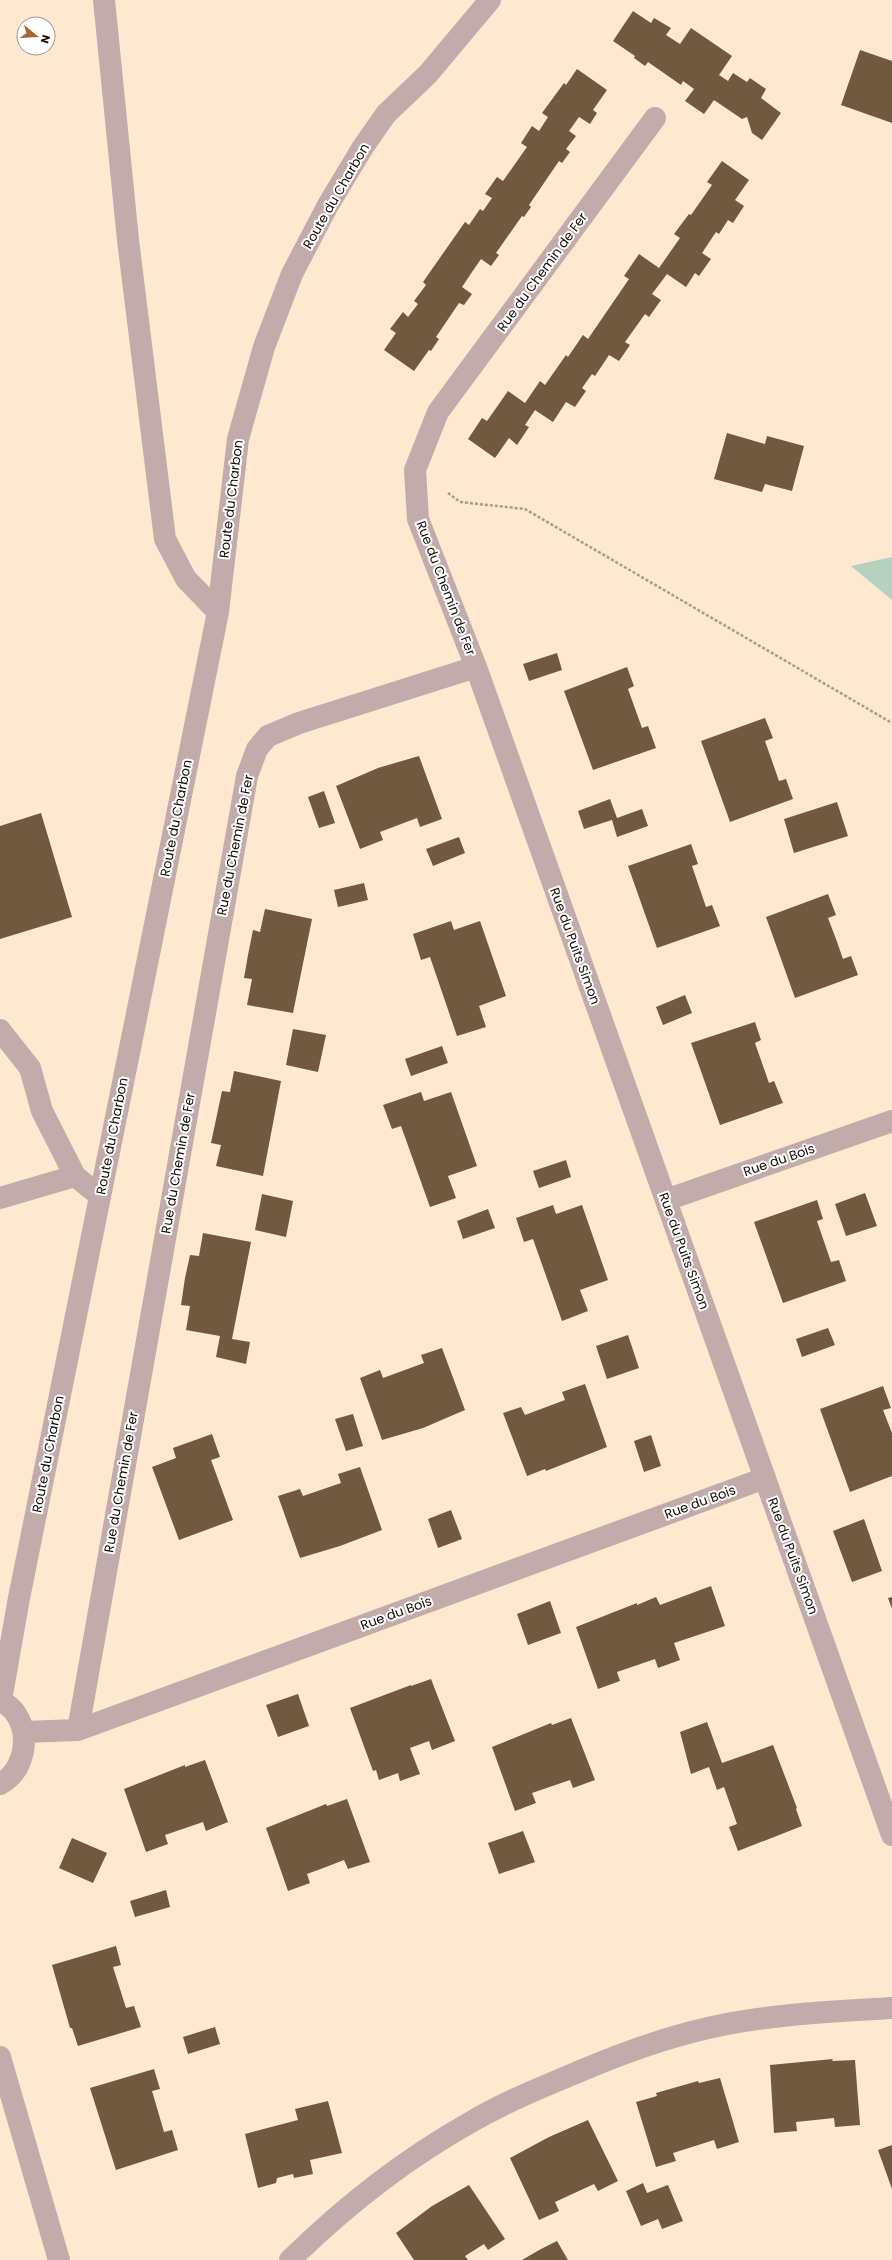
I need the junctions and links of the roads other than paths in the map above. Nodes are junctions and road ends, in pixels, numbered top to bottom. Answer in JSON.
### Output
{"nodes":[{"id":1,"x":104,"y":0,"type":"edge"},
{"id":2,"x":490,"y":0,"type":"edge"},
{"id":3,"x":655,"y":118,"type":"dead end"},
{"id":4,"x":218,"y":612,"type":"junction"},
{"id":5,"x":476,"y":667,"type":"junction"},
{"id":6,"x":0,"y":1030,"type":"edge"},
{"id":7,"x":892,"y":1121,"type":"edge"},
{"id":8,"x":75,"y":1176,"type":"junction"},
{"id":9,"x":100,"y":1196,"type":"junction"},
{"id":10,"x":0,"y":1198,"type":"edge"},
{"id":11,"x":666,"y":1200,"type":"junction"},
{"id":12,"x":765,"y":1478,"type":"junction"},
{"id":13,"x":0,"y":1700,"type":"edge"},
{"id":14,"x":78,"y":1730,"type":"junction"},
{"id":15,"x":24,"y":1732,"type":"junction"},
{"id":16,"x":0,"y":1784,"type":"edge"},
{"id":17,"x":892,"y":1835,"type":"edge"},
{"id":18,"x":892,"y":2008,"type":"edge"},
{"id":19,"x":0,"y":2057,"type":"edge"},
{"id":20,"x":59,"y":2260,"type":"edge"},
{"id":21,"x":290,"y":2260,"type":"edge"}],
"edges":[{"from":1,"to":4,"type":"street"},
{"from":2,"to":4,"type":"street","name":"Route du Charbon"},
{"from":3,"to":5,"type":"street","name":"Rue du Chemin de Fer"},
{"from":4,"to":9,"type":"street","name":"Route du Charbon"},
{"from":5,"to":11,"type":"street","name":"Rue du Puits Simon"},
{"from":5,"to":14,"type":"street","name":"Rue du Chemin de Fer"},
{"from":6,"to":8,"type":"street"},
{"from":7,"to":11,"type":"street","name":"Rue du Bois"},
{"from":8,"to":9,"type":"street"},
{"from":8,"to":10,"type":"street"},
{"from":9,"to":13,"type":"street","name":"Route du Charbon"},
{"from":11,"to":12,"type":"street","name":"Rue du Puits Simon"},
{"from":12,"to":14,"type":"street","name":"Rue du Bois"},
{"from":12,"to":17,"type":"street","name":"Rue du Puits Simon"},
{"from":13,"to":15,"type":"street"},
{"from":14,"to":15,"type":"street","name":"Rue du Bois"},
{"from":15,"to":16,"type":"street"},
{"from":18,"to":21,"type":"street"},
{"from":19,"to":20,"type":"street"}]}
